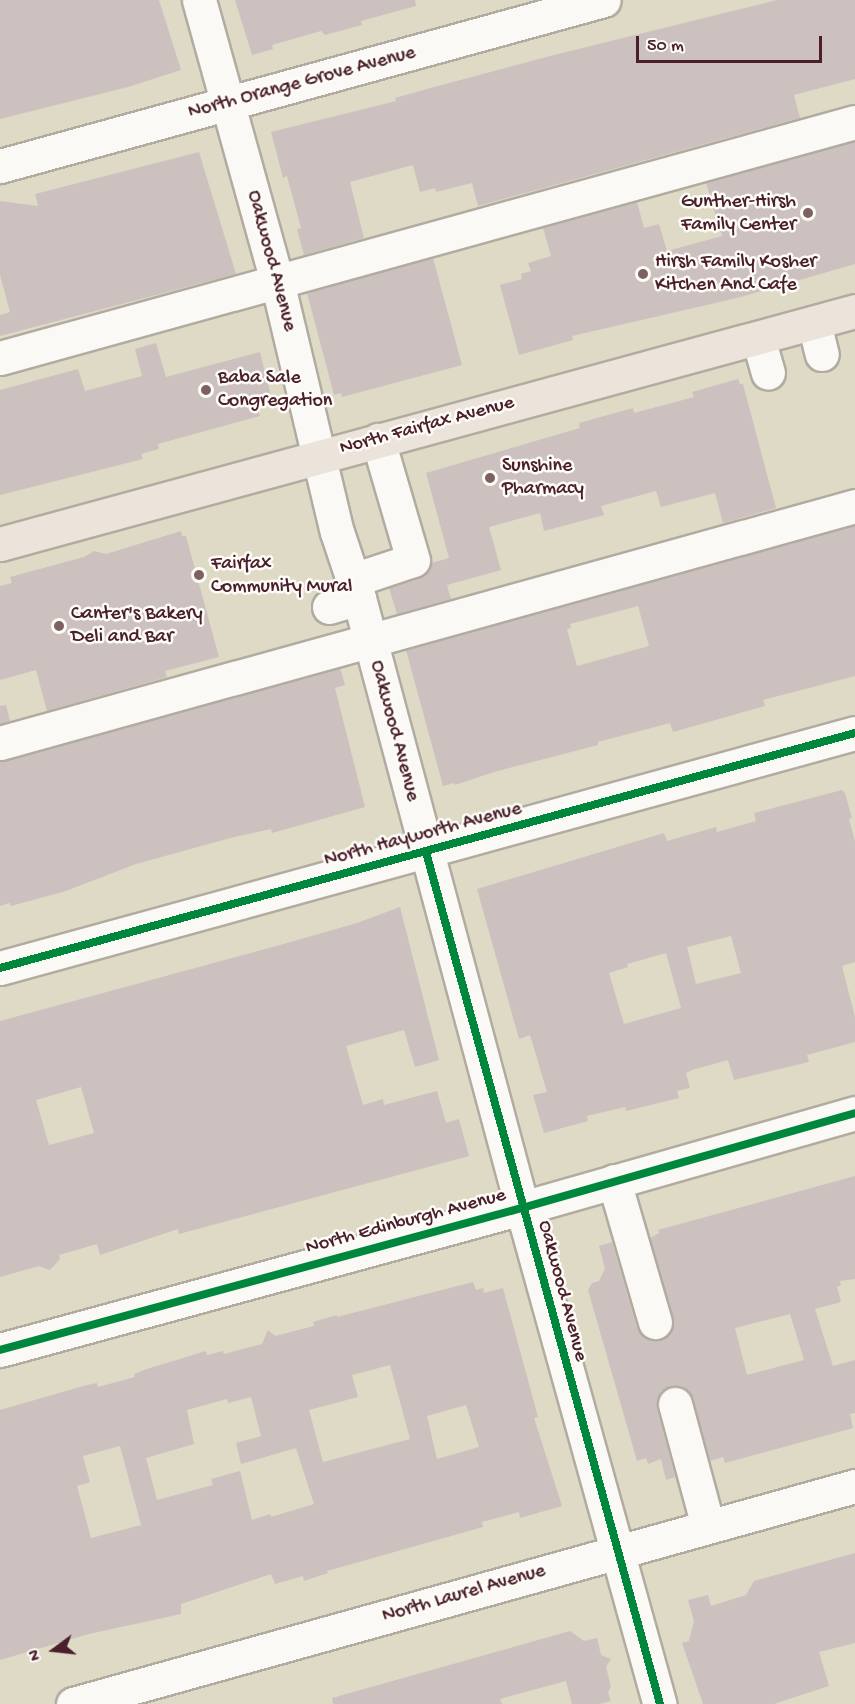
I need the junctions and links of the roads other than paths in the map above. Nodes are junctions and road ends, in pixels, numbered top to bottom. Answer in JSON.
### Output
{"nodes":[{"id":1,"x":199,"y":0,"type":"edge"},
{"id":2,"x":604,"y":0,"type":"edge"},
{"id":3,"x":533,"y":9,"type":"edge"},
{"id":4,"x":228,"y":104,"type":"junction"},
{"id":5,"x":855,"y":122,"type":"edge"},
{"id":6,"x":0,"y":165,"type":"edge"},
{"id":7,"x":277,"y":281,"type":"junction"},
{"id":8,"x":855,"y":311,"type":"edge"},
{"id":9,"x":814,"y":323,"type":"junction"},
{"id":10,"x":758,"y":338,"type":"junction"},
{"id":11,"x":822,"y":354,"type":"dead end"},
{"id":12,"x":0,"y":358,"type":"edge"},
{"id":13,"x":768,"y":373,"type":"dead end"},
{"id":14,"x":378,"y":440,"type":"junction"},
{"id":15,"x":319,"y":455,"type":"junction"},
{"id":16,"x":855,"y":506,"type":"edge"},
{"id":17,"x":0,"y":544,"type":"edge"},
{"id":18,"x":347,"y":595,"type":"junction"},
{"id":19,"x":370,"y":641,"type":"junction"},
{"id":20,"x":855,"y":733,"type":"edge"},
{"id":21,"x":0,"y":743,"type":"edge"},
{"id":22,"x":426,"y":852,"type":"junction"},
{"id":23,"x":0,"y":968,"type":"edge"},
{"id":24,"x":855,"y":1113,"type":"edge"},
{"id":25,"x":614,"y":1181,"type":"junction"},
{"id":26,"x":522,"y":1208,"type":"junction"},
{"id":27,"x":655,"y":1322,"type":"dead end"},
{"id":28,"x":0,"y":1350,"type":"edge"},
{"id":29,"x":675,"y":1404,"type":"dead end"},
{"id":30,"x":855,"y":1486,"type":"edge"},
{"id":31,"x":708,"y":1526,"type":"junction"},
{"id":32,"x":616,"y":1551,"type":"junction"},
{"id":33,"x":73,"y":1704,"type":"edge"},
{"id":34,"x":660,"y":1704,"type":"edge"}],
"edges":[{"from":1,"to":4,"type":"street","name":"Oakwood Avenue"},
{"from":2,"to":3,"type":"street","name":"North Orange Grove Avenue"},
{"from":3,"to":4,"type":"street","name":"North Orange Grove Avenue"},
{"from":4,"to":6,"type":"street","name":"North Orange Grove Avenue"},
{"from":4,"to":7,"type":"street","name":"Oakwood Avenue"},
{"from":5,"to":7,"type":"street"},
{"from":7,"to":12,"type":"street"},
{"from":7,"to":15,"type":"street","name":"Oakwood Avenue"},
{"from":8,"to":9,"type":"main road","name":"North Fairfax Avenue"},
{"from":9,"to":10,"type":"main road","name":"North Fairfax Avenue"},
{"from":9,"to":11,"type":"street"},
{"from":10,"to":13,"type":"street"},
{"from":10,"to":14,"type":"main road","name":"North Fairfax Avenue"},
{"from":14,"to":15,"type":"main road","name":"North Fairfax Avenue"},
{"from":14,"to":18,"type":"street"},
{"from":15,"to":17,"type":"main road","name":"North Fairfax Avenue"},
{"from":15,"to":18,"type":"street","name":"Oakwood Avenue"},
{"from":16,"to":19,"type":"street"},
{"from":18,"to":19,"type":"street","name":"Oakwood Avenue"},
{"from":19,"to":21,"type":"street"},
{"from":19,"to":22,"type":"street","name":"Oakwood Avenue"},
{"from":20,"to":22,"type":"street","name":"North Hayworth Avenue"},
{"from":22,"to":23,"type":"street","name":"North Hayworth Avenue"},
{"from":22,"to":26,"type":"street","name":"Oakwood Avenue"},
{"from":24,"to":25,"type":"street","name":"North Edinburgh Avenue"},
{"from":25,"to":26,"type":"street","name":"North Edinburgh Avenue"},
{"from":25,"to":27,"type":"street"},
{"from":26,"to":28,"type":"street","name":"North Edinburgh Avenue"},
{"from":26,"to":32,"type":"street","name":"Oakwood Avenue"},
{"from":29,"to":31,"type":"street"},
{"from":30,"to":31,"type":"street","name":"North Laurel Avenue"},
{"from":31,"to":32,"type":"street","name":"North Laurel Avenue"},
{"from":32,"to":33,"type":"street","name":"North Laurel Avenue"},
{"from":32,"to":34,"type":"street","name":"Oakwood Avenue"}]}
